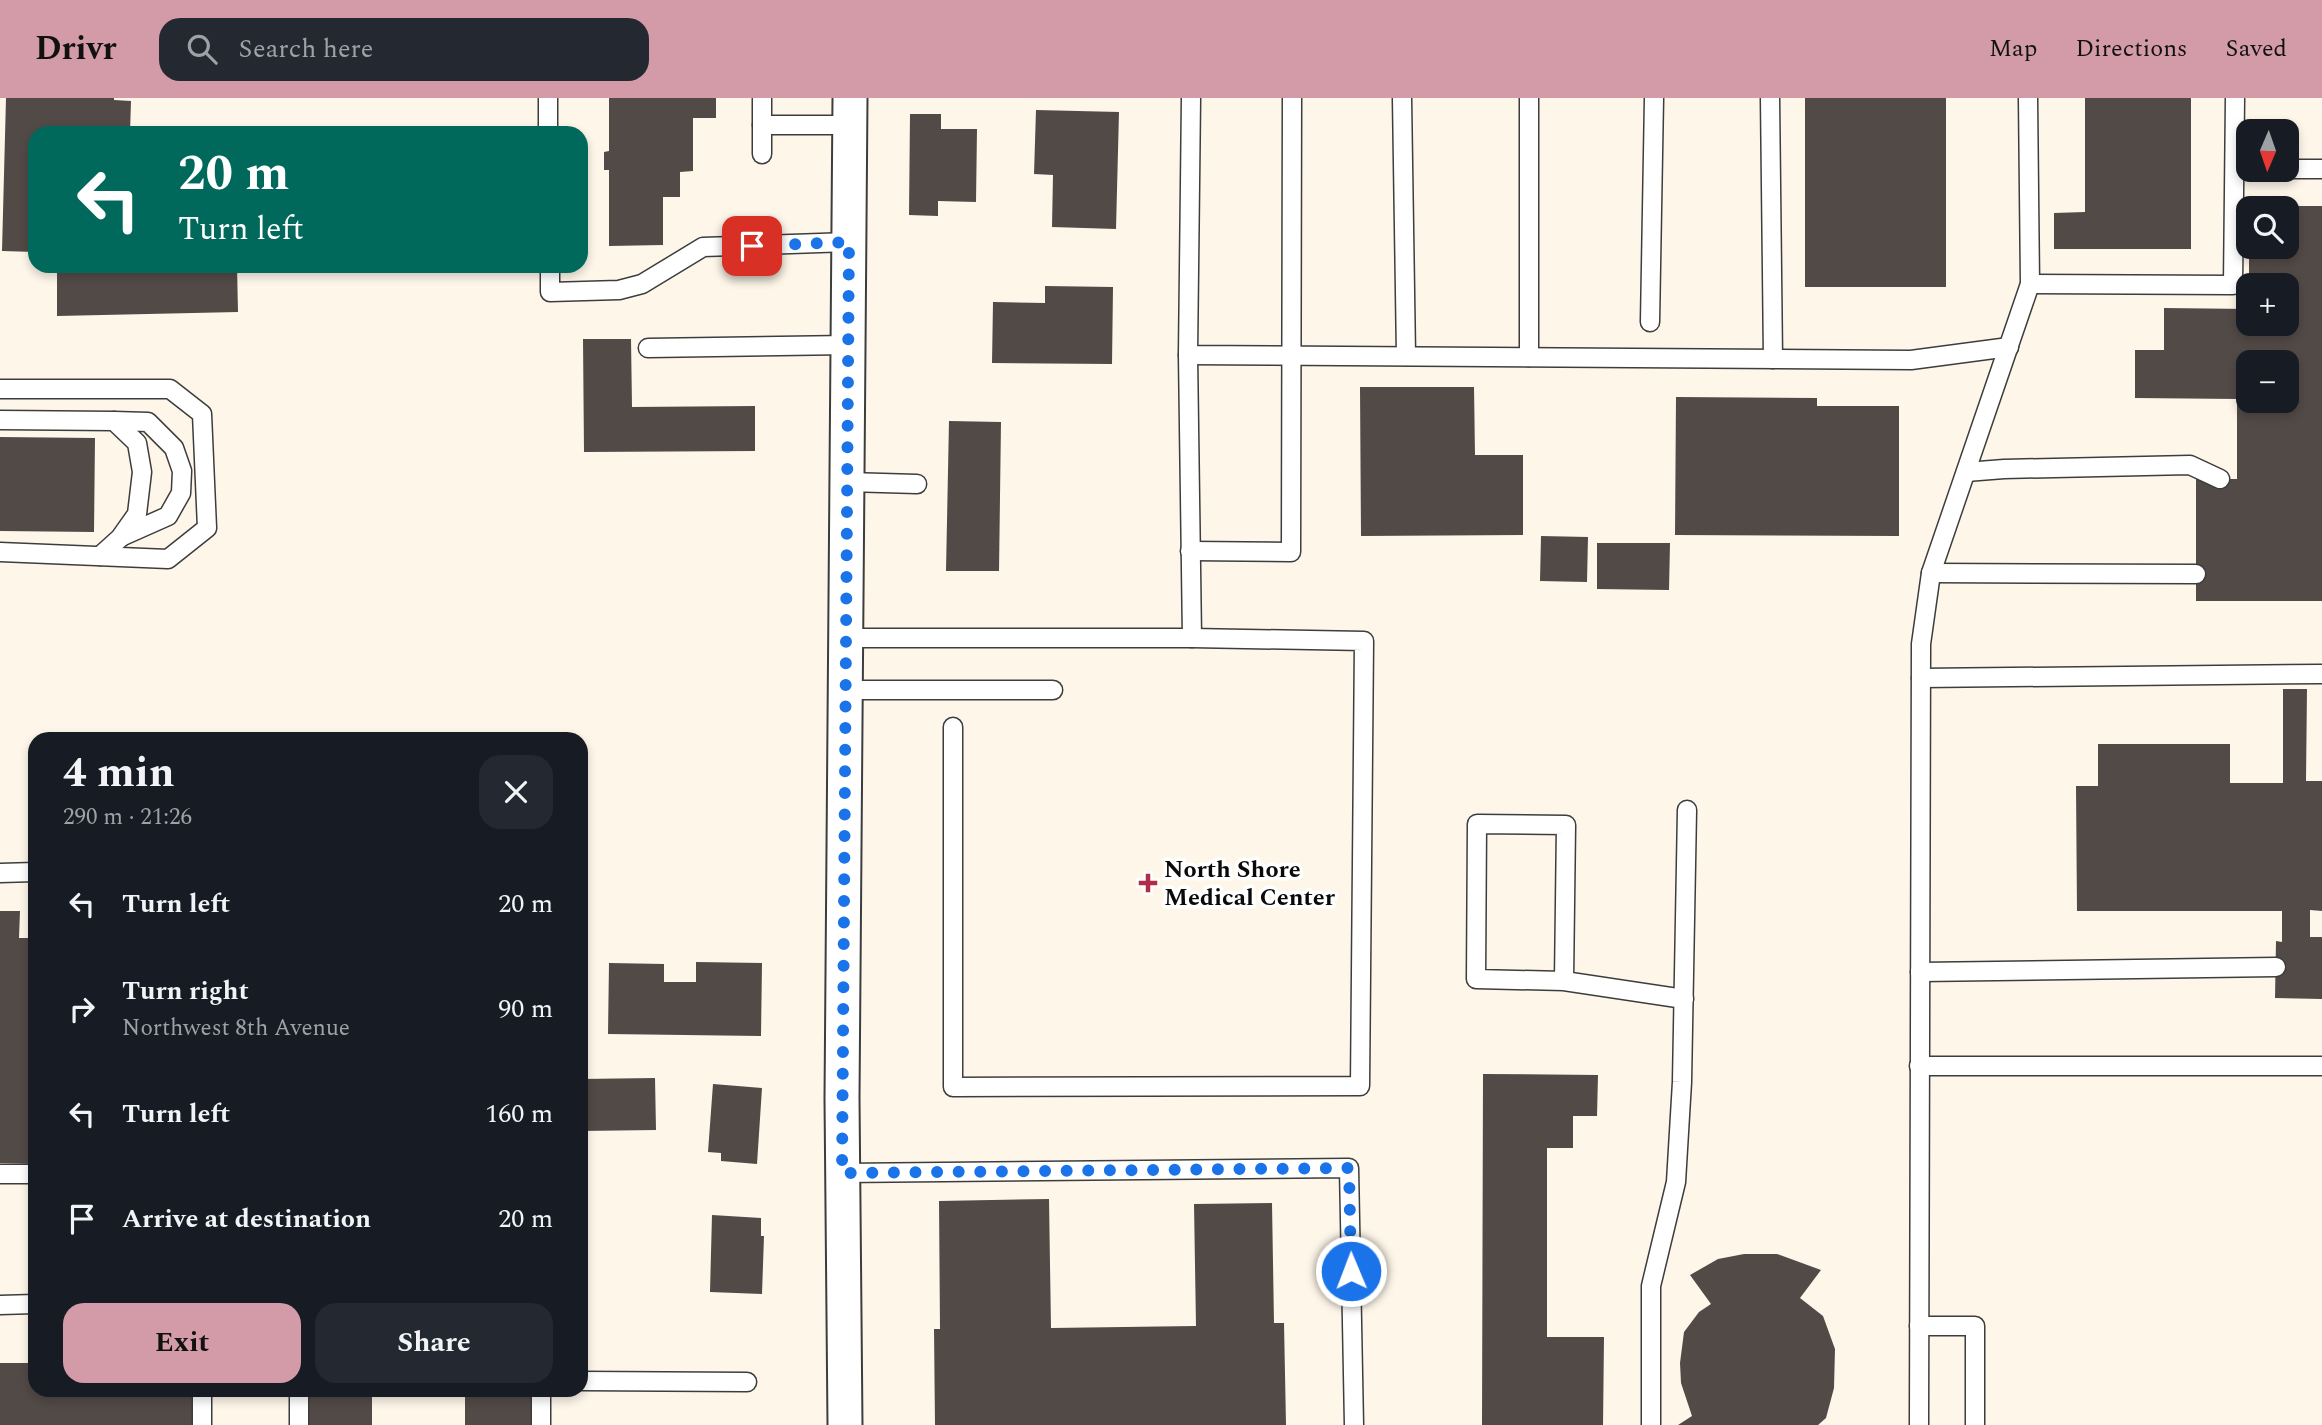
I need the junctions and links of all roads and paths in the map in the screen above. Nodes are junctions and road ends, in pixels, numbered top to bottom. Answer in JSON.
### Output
{"nodes":[{"id":1,"x":1191,"y":98,"type":"edge"},
{"id":2,"x":1292,"y":98,"type":"edge"},
{"id":3,"x":1402,"y":98,"type":"edge"},
{"id":4,"x":1529,"y":98,"type":"edge"},
{"id":5,"x":1654,"y":98,"type":"edge"},
{"id":6,"x":1770,"y":98,"type":"edge"},
{"id":7,"x":2028,"y":98,"type":"edge"},
{"id":8,"x":2235,"y":98,"type":"edge"},
{"id":9,"x":548,"y":99,"type":"edge"},
{"id":10,"x":762,"y":99,"type":"edge"},
{"id":11,"x":850,"y":112,"type":"edge"},
{"id":12,"x":2237,"y":119,"type":"edge"},
{"id":13,"x":762,"y":125,"type":"junction"},
{"id":14,"x":548,"y":126,"type":"edge"},
{"id":15,"x":762,"y":154,"type":"dead end"},
{"id":16,"x":2300,"y":169,"type":"edge"},
{"id":17,"x":2322,"y":169,"type":"edge"},
{"id":18,"x":2240,"y":182,"type":"edge"},
{"id":19,"x":849,"y":242,"type":"junction"},
{"id":20,"x":550,"y":273,"type":"edge"},
{"id":21,"x":2030,"y":284,"type":"junction"},
{"id":22,"x":1650,"y":322,"type":"dead end"},
{"id":23,"x":848,"y":345,"type":"junction"},
{"id":24,"x":2009,"y":347,"type":"junction"},
{"id":25,"x":648,"y":348,"type":"dead end"},
{"id":26,"x":1188,"y":355,"type":"junction"},
{"id":27,"x":1290,"y":355,"type":"junction"},
{"id":28,"x":1406,"y":356,"type":"junction"},
{"id":29,"x":1529,"y":357,"type":"junction"},
{"id":30,"x":1773,"y":359,"type":"junction"},
{"id":31,"x":0,"y":389,"type":"edge"},
{"id":32,"x":0,"y":420,"type":"edge"},
{"id":33,"x":114,"y":421,"type":"junction"},
{"id":34,"x":1966,"y":472,"type":"junction"},
{"id":35,"x":2220,"y":479,"type":"dead end"},
{"id":36,"x":847,"y":482,"type":"junction"},
{"id":37,"x":917,"y":484,"type":"dead end"},
{"id":38,"x":120,"y":538,"type":"junction"},
{"id":39,"x":1190,"y":551,"type":"junction"},
{"id":40,"x":0,"y":552,"type":"edge"},
{"id":41,"x":100,"y":556,"type":"junction"},
{"id":42,"x":1931,"y":573,"type":"junction"},
{"id":43,"x":2196,"y":574,"type":"dead end"},
{"id":44,"x":846,"y":638,"type":"junction"},
{"id":45,"x":1192,"y":638,"type":"junction"},
{"id":46,"x":2322,"y":674,"type":"edge"},
{"id":47,"x":1920,"y":678,"type":"junction"},
{"id":48,"x":846,"y":690,"type":"junction"},
{"id":49,"x":1053,"y":690,"type":"dead end"},
{"id":50,"x":953,"y":727,"type":"dead end"},
{"id":51,"x":1687,"y":810,"type":"dead end"},
{"id":52,"x":28,"y":872,"type":"edge"},
{"id":53,"x":0,"y":873,"type":"edge"},
{"id":54,"x":2276,"y":967,"type":"dead end"},
{"id":55,"x":1920,"y":972,"type":"junction"},
{"id":56,"x":1564,"y":981,"type":"junction"},
{"id":57,"x":1684,"y":999,"type":"junction"},
{"id":58,"x":1919,"y":1066,"type":"junction"},
{"id":59,"x":2322,"y":1066,"type":"edge"},
{"id":60,"x":842,"y":1173,"type":"junction"},
{"id":61,"x":0,"y":1174,"type":"edge"},
{"id":62,"x":28,"y":1174,"type":"edge"},
{"id":63,"x":28,"y":1304,"type":"edge"},
{"id":64,"x":0,"y":1305,"type":"edge"},
{"id":65,"x":1919,"y":1326,"type":"junction"},
{"id":66,"x":588,"y":1381,"type":"edge"},
{"id":67,"x":747,"y":1382,"type":"dead end"},
{"id":68,"x":202,"y":1397,"type":"edge"},
{"id":69,"x":299,"y":1397,"type":"edge"},
{"id":70,"x":541,"y":1397,"type":"edge"},
{"id":71,"x":202,"y":1425,"type":"edge"},
{"id":72,"x":299,"y":1425,"type":"edge"},
{"id":73,"x":541,"y":1425,"type":"edge"},
{"id":74,"x":845,"y":1425,"type":"edge"},
{"id":75,"x":1354,"y":1425,"type":"edge"},
{"id":76,"x":1650,"y":1425,"type":"edge"},
{"id":77,"x":1919,"y":1425,"type":"edge"},
{"id":78,"x":1975,"y":1425,"type":"edge"}],
"edges":[{"from":1,"to":26,"type":"lane"},
{"from":2,"to":27,"type":"lane"},
{"from":3,"to":28,"type":"lane"},
{"from":4,"to":29,"type":"lane"},
{"from":5,"to":22,"type":"lane"},
{"from":6,"to":30,"type":"lane"},
{"from":7,"to":21,"type":"lane"},
{"from":8,"to":12,"type":"lane"},
{"from":9,"to":14,"type":"lane"},
{"from":10,"to":13,"type":"lane"},
{"from":11,"to":13,"type":"lane"},
{"from":11,"to":19,"type":"street"},
{"from":13,"to":15,"type":"lane"},
{"from":16,"to":17,"type":"lane"},
{"from":18,"to":21,"type":"lane"},
{"from":19,"to":20,"type":"lane"},
{"from":19,"to":23,"type":"street"},
{"from":21,"to":24,"type":"lane"},
{"from":23,"to":25,"type":"lane"},
{"from":23,"to":36,"type":"street"},
{"from":24,"to":30,"type":"lane"},
{"from":24,"to":34,"type":"lane"},
{"from":26,"to":27,"type":"lane"},
{"from":26,"to":39,"type":"lane"},
{"from":27,"to":28,"type":"lane"},
{"from":27,"to":39,"type":"lane"},
{"from":28,"to":29,"type":"lane"},
{"from":29,"to":30,"type":"lane"},
{"from":31,"to":41,"type":"lane"},
{"from":32,"to":33,"type":"lane"},
{"from":33,"to":38,"type":"lane"},
{"from":33,"to":38,"type":"lane"},
{"from":34,"to":35,"type":"lane"},
{"from":34,"to":42,"type":"lane"},
{"from":36,"to":37,"type":"lane"},
{"from":36,"to":44,"type":"street"},
{"from":38,"to":41,"type":"lane"},
{"from":39,"to":45,"type":"lane"},
{"from":40,"to":41,"type":"lane"},
{"from":42,"to":43,"type":"lane"},
{"from":42,"to":47,"type":"lane"},
{"from":44,"to":45,"type":"lane"},
{"from":44,"to":48,"type":"street"},
{"from":45,"to":50,"type":"lane"},
{"from":46,"to":47,"type":"lane"},
{"from":47,"to":55,"type":"lane"},
{"from":48,"to":49,"type":"lane"},
{"from":48,"to":60,"type":"street"},
{"from":51,"to":57,"type":"lane"},
{"from":52,"to":53,"type":"lane"},
{"from":54,"to":55,"type":"lane"},
{"from":55,"to":58,"type":"lane"},
{"from":56,"to":56,"type":"lane"},
{"from":56,"to":57,"type":"lane"},
{"from":57,"to":76,"type":"lane"},
{"from":58,"to":59,"type":"lane"},
{"from":58,"to":65,"type":"lane"},
{"from":60,"to":74,"type":"street"},
{"from":60,"to":75,"type":"lane"},
{"from":61,"to":62,"type":"lane"},
{"from":63,"to":64,"type":"lane"},
{"from":65,"to":77,"type":"lane"},
{"from":65,"to":78,"type":"lane"},
{"from":66,"to":67,"type":"lane"},
{"from":68,"to":71,"type":"lane"},
{"from":69,"to":72,"type":"lane"},
{"from":70,"to":73,"type":"lane"}]}
